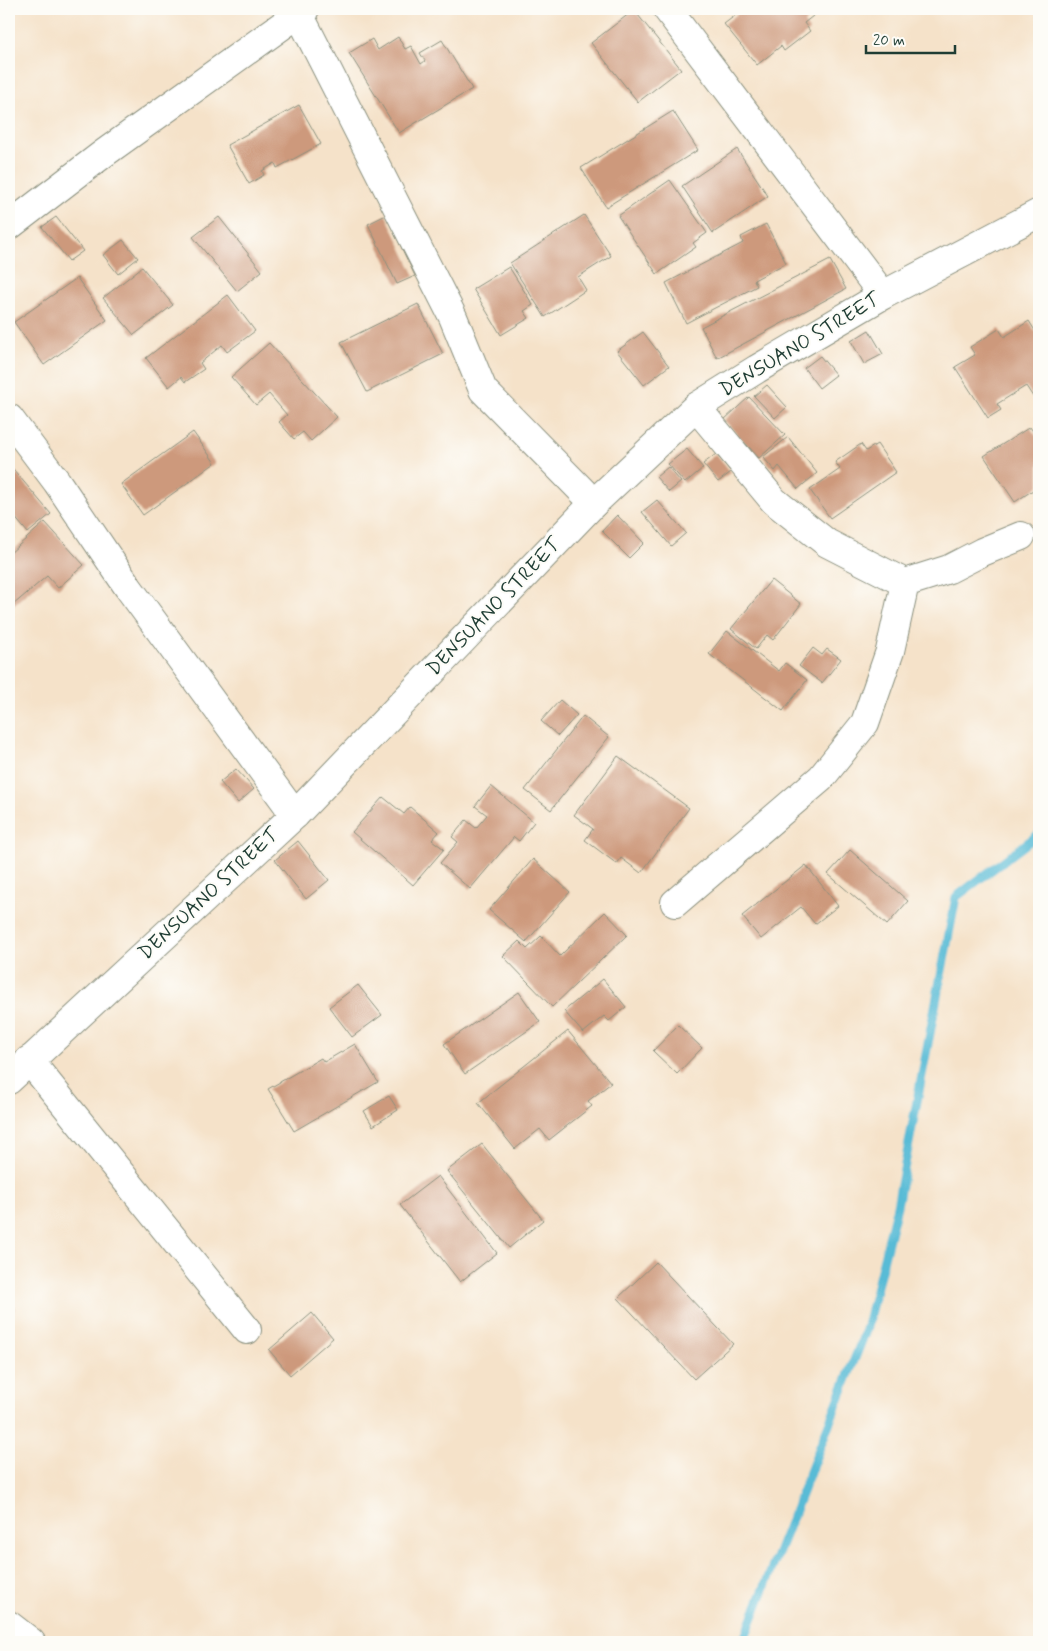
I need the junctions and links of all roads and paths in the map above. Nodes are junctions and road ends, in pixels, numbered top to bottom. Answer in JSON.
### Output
{"nodes":[{"id":1,"x":667,"y":9,"type":"edge"},
{"id":2,"x":302,"y":11,"type":"edge"},
{"id":3,"x":1039,"y":213,"type":"edge"},
{"id":4,"x":9,"y":226,"type":"edge"},
{"id":5,"x":883,"y":295,"type":"junction"},
{"id":6,"x":696,"y":407,"type":"junction"},
{"id":7,"x":9,"y":418,"type":"edge"},
{"id":8,"x":594,"y":503,"type":"junction"},
{"id":9,"x":1022,"y":536,"type":"dead end"},
{"id":10,"x":905,"y":583,"type":"junction"},
{"id":11,"x":295,"y":815,"type":"junction"},
{"id":12,"x":675,"y":903,"type":"dead end"},
{"id":13,"x":30,"y":1060,"type":"junction"},
{"id":14,"x":9,"y":1080,"type":"edge"},
{"id":15,"x":248,"y":1330,"type":"dead end"},
{"id":16,"x":9,"y":1625,"type":"edge"},
{"id":17,"x":31,"y":1642,"type":"edge"}],
"edges":[{"from":1,"to":5,"type":"street"},
{"from":2,"to":4,"type":"street"},
{"from":2,"to":8,"type":"street"},
{"from":3,"to":5,"type":"street","name":"DENSUANO STREET"},
{"from":5,"to":6,"type":"street","name":"DENSUANO STREET"},
{"from":6,"to":8,"type":"street","name":"DENSUANO STREET"},
{"from":6,"to":10,"type":"street"},
{"from":7,"to":11,"type":"street"},
{"from":8,"to":11,"type":"street","name":"DENSUANO STREET"},
{"from":9,"to":10,"type":"street"},
{"from":10,"to":12,"type":"street"},
{"from":11,"to":13,"type":"street","name":"DENSUANO STREET"},
{"from":13,"to":14,"type":"street","name":"DENSUANO STREET"},
{"from":13,"to":15,"type":"street"},
{"from":16,"to":17,"type":"street"}]}
